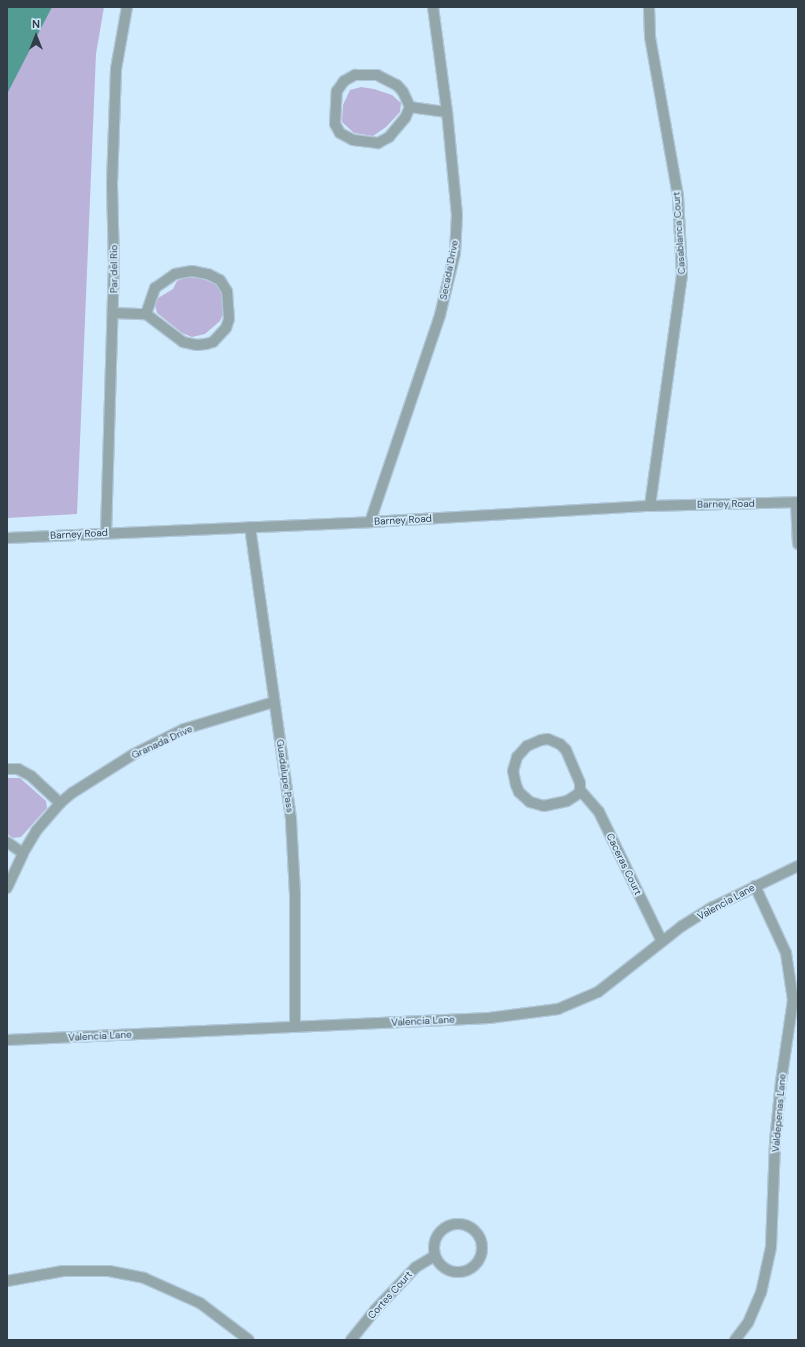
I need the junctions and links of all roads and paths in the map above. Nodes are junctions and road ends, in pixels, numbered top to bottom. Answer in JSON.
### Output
{"nodes":[{"id":1,"x":127,"y":7,"type":"edge"},
{"id":2,"x":433,"y":7,"type":"edge"},
{"id":3,"x":649,"y":7,"type":"edge"},
{"id":4,"x":410,"y":107,"type":"junction"},
{"id":5,"x":448,"y":112,"type":"junction"},
{"id":6,"x":113,"y":313,"type":"junction"},
{"id":7,"x":146,"y":314,"type":"junction"},
{"id":8,"x":797,"y":502,"type":"edge"},
{"id":9,"x":650,"y":506,"type":"junction"},
{"id":10,"x":370,"y":522,"type":"junction"},
{"id":11,"x":250,"y":527,"type":"junction"},
{"id":12,"x":106,"y":533,"type":"junction"},
{"id":13,"x":7,"y":538,"type":"edge"},
{"id":14,"x":798,"y":544,"type":"edge"},
{"id":15,"x":274,"y":702,"type":"junction"},
{"id":16,"x":7,"y":769,"type":"edge"},
{"id":17,"x":580,"y":790,"type":"junction"},
{"id":18,"x":60,"y":803,"type":"junction"},
{"id":19,"x":7,"y":842,"type":"edge"},
{"id":20,"x":23,"y":853,"type":"junction"},
{"id":21,"x":798,"y":866,"type":"edge"},
{"id":22,"x":755,"y":886,"type":"junction"},
{"id":23,"x":7,"y":888,"type":"edge"},
{"id":24,"x":662,"y":942,"type":"junction"},
{"id":25,"x":295,"y":1027,"type":"junction"},
{"id":26,"x":7,"y":1040,"type":"edge"},
{"id":27,"x":434,"y":1256,"type":"junction"},
{"id":28,"x":7,"y":1281,"type":"edge"},
{"id":29,"x":248,"y":1340,"type":"edge"},
{"id":30,"x":351,"y":1340,"type":"edge"},
{"id":31,"x":735,"y":1340,"type":"edge"}],
"edges":[{"from":1,"to":6,"type":"street","name":"Par del Rio"},
{"from":2,"to":5,"type":"street","name":"Secada Drive"},
{"from":3,"to":9,"type":"street","name":"Casablanca Court"},
{"from":4,"to":4,"type":"street"},
{"from":4,"to":5,"type":"street"},
{"from":5,"to":10,"type":"street","name":"Secada Drive"},
{"from":6,"to":7,"type":"street"},
{"from":6,"to":12,"type":"street","name":"Par del Rio"},
{"from":7,"to":7,"type":"street"},
{"from":8,"to":9,"type":"street","name":"Barney Road"},
{"from":8,"to":14,"type":"street"},
{"from":9,"to":10,"type":"street","name":"Barney Road"},
{"from":10,"to":11,"type":"street","name":"Barney Road"},
{"from":11,"to":12,"type":"street","name":"Barney Road"},
{"from":11,"to":15,"type":"street","name":"Guadalupe Pass"},
{"from":12,"to":13,"type":"street","name":"Barney Road"},
{"from":15,"to":18,"type":"street","name":"Granada Drive"},
{"from":15,"to":25,"type":"street","name":"Guadalupe Pass"},
{"from":16,"to":18,"type":"street"},
{"from":17,"to":17,"type":"street","name":"Caceras Court"},
{"from":17,"to":24,"type":"street","name":"Caceras Court"},
{"from":18,"to":20,"type":"street","name":"Granada Drive"},
{"from":19,"to":20,"type":"street"},
{"from":20,"to":23,"type":"street","name":"Granada Drive"},
{"from":21,"to":22,"type":"street","name":"Valencia Lane"},
{"from":22,"to":24,"type":"street","name":"Valencia Lane"},
{"from":22,"to":31,"type":"street","name":"Valdepenas Lane"},
{"from":24,"to":25,"type":"street","name":"Valencia Lane"},
{"from":25,"to":26,"type":"street","name":"Valencia Lane"},
{"from":27,"to":27,"type":"street"},
{"from":27,"to":30,"type":"street","name":"Cortes Court"},
{"from":28,"to":29,"type":"street"}]}
